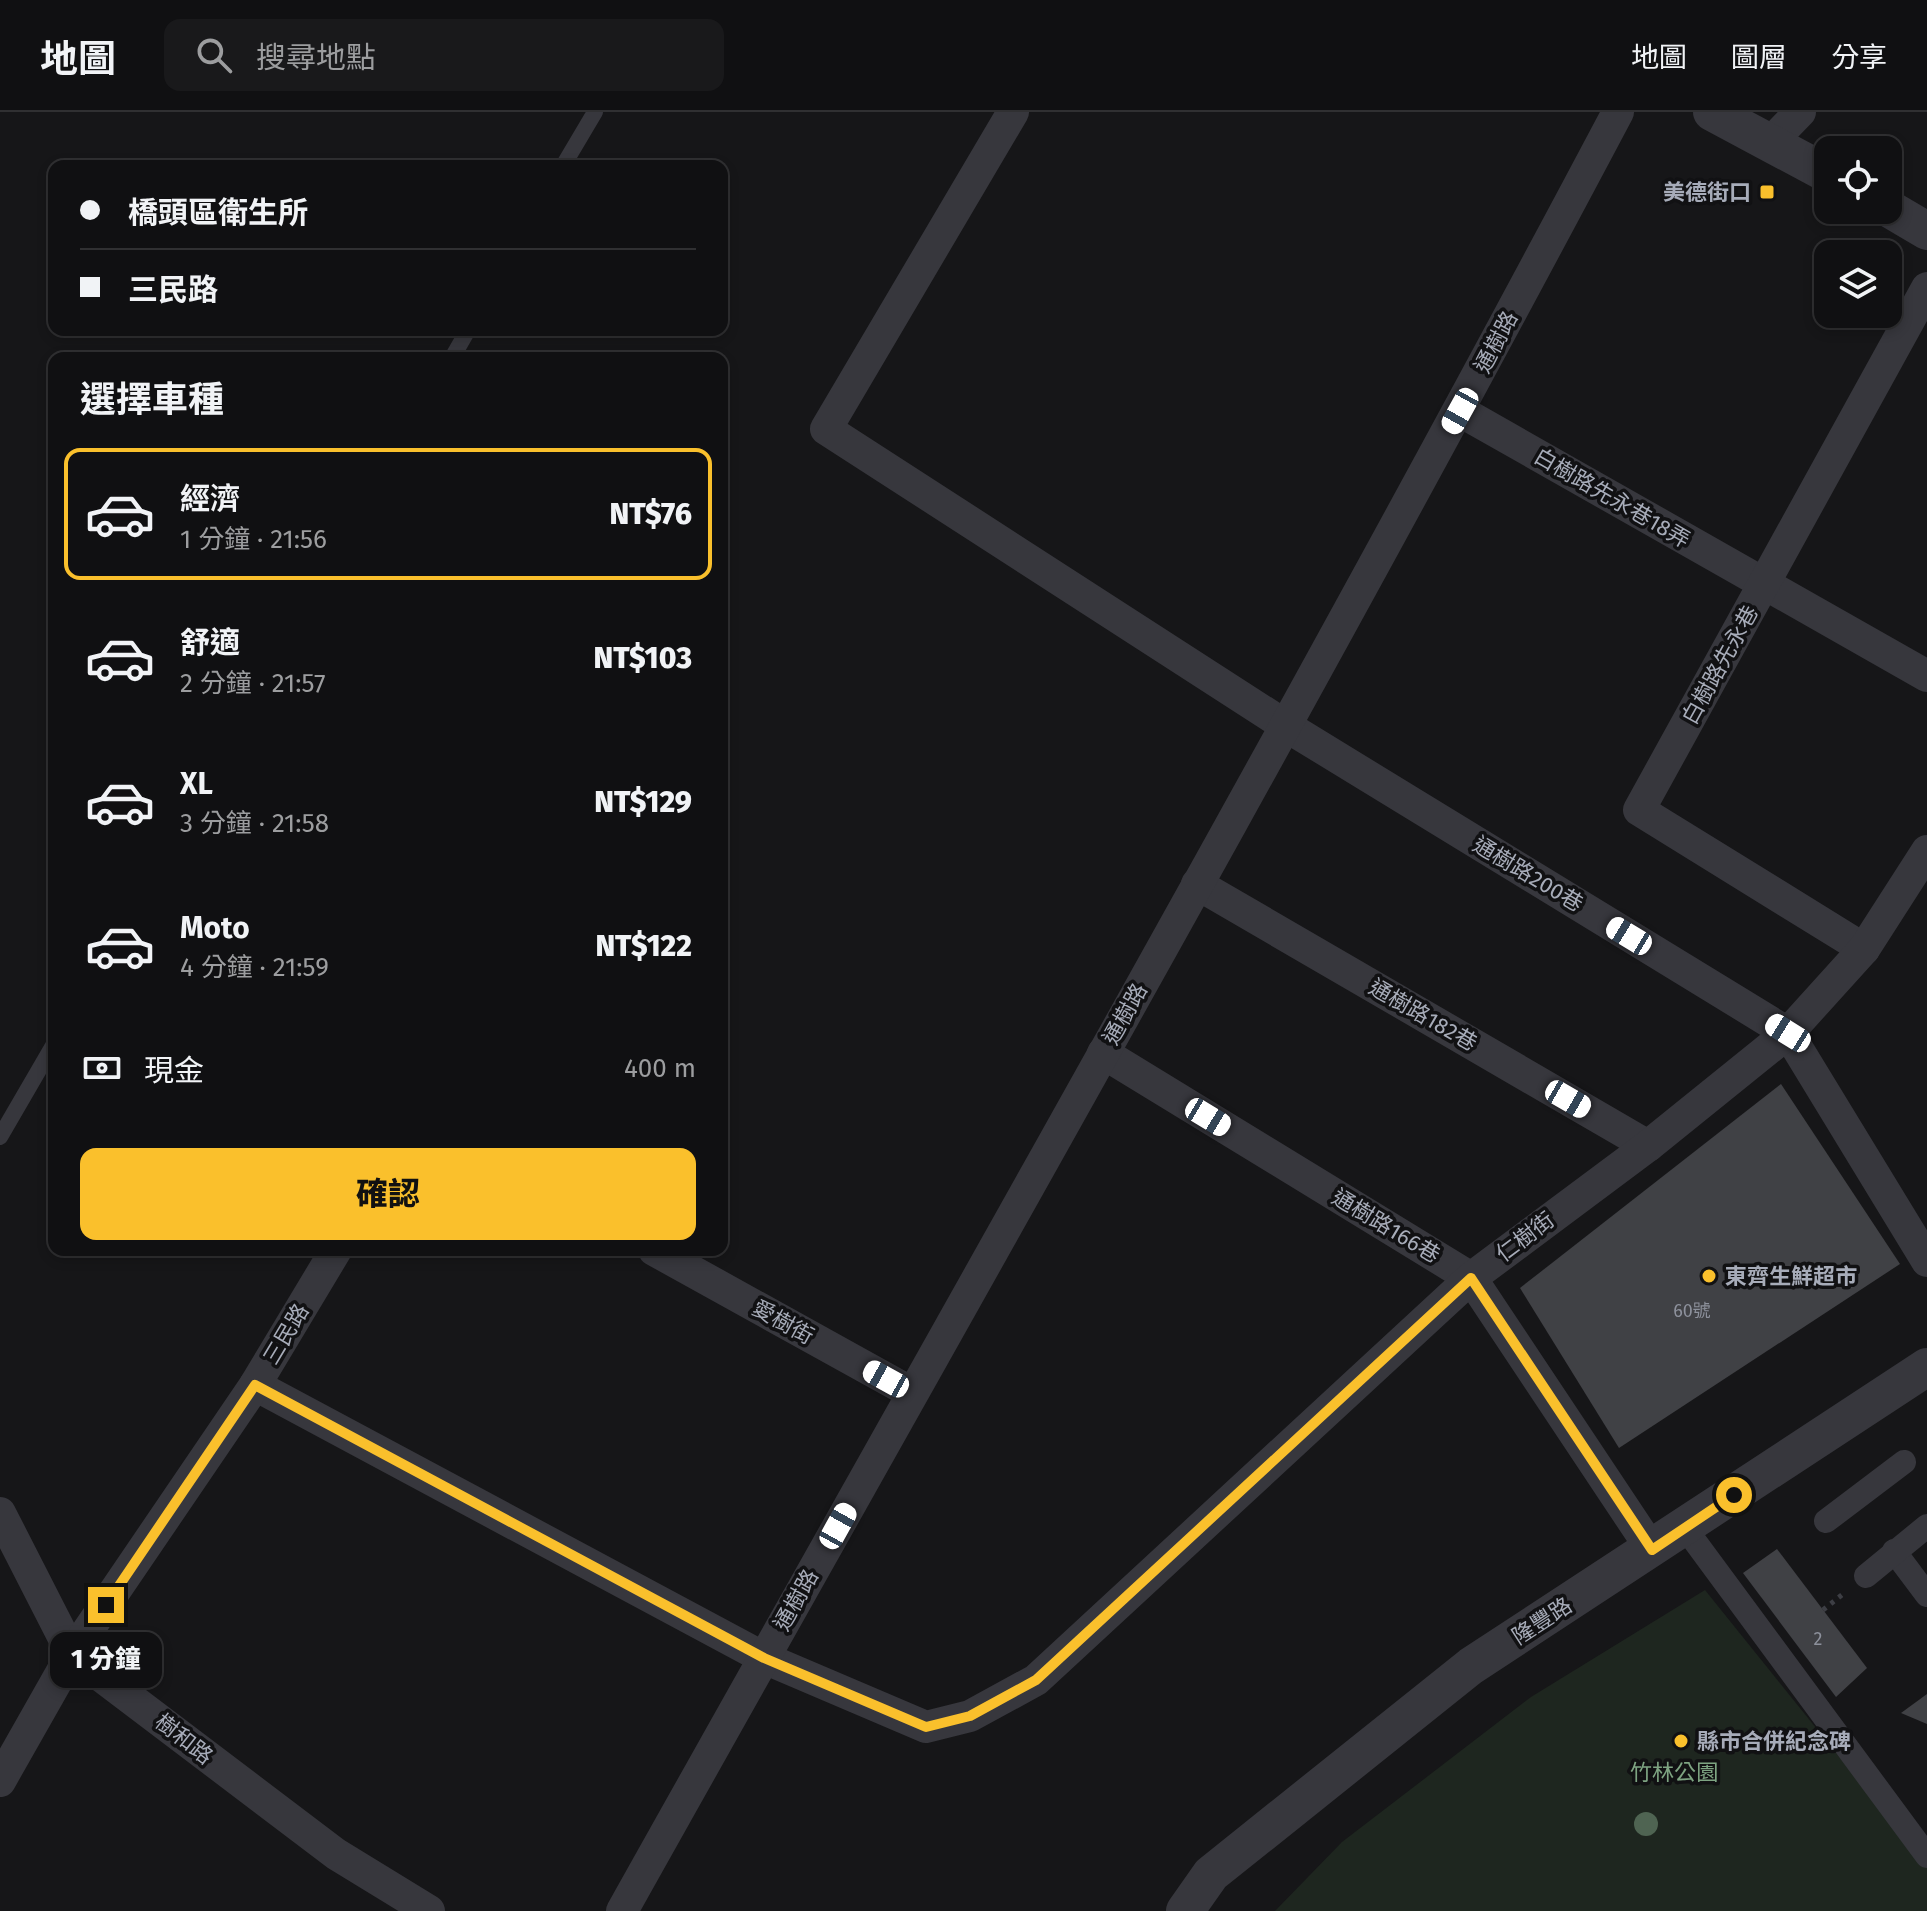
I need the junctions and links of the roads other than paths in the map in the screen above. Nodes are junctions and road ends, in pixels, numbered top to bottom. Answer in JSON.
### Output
{"nodes":[{"id":1,"x":595,"y":112,"type":"edge"},
{"id":2,"x":1013,"y":112,"type":"edge"},
{"id":3,"x":1618,"y":112,"type":"edge"},
{"id":4,"x":1712,"y":112,"type":"edge"},
{"id":5,"x":1800,"y":112,"type":"edge"},
{"id":6,"x":1771,"y":142,"type":"junction"},
{"id":7,"x":567,"y":160,"type":"edge"},
{"id":8,"x":1814,"y":166,"type":"edge"},
{"id":9,"x":1902,"y":216,"type":"edge"},
{"id":10,"x":1927,"y":231,"type":"edge"},
{"id":11,"x":1927,"y":288,"type":"edge"},
{"id":12,"x":1460,"y":411,"type":"junction"},
{"id":13,"x":1765,"y":584,"type":"junction"},
{"id":14,"x":1927,"y":676,"type":"edge"},
{"id":15,"x":1286,"y":726,"type":"junction"},
{"id":16,"x":1927,"y":851,"type":"edge"},
{"id":17,"x":1197,"y":884,"type":"junction"},
{"id":18,"x":1864,"y":949,"type":"junction"},
{"id":19,"x":1788,"y":1033,"type":"junction"},
{"id":20,"x":1103,"y":1053,"type":"junction"},
{"id":21,"x":48,"y":1054,"type":"edge"},
{"id":22,"x":0,"y":1137,"type":"edge"},
{"id":23,"x":1648,"y":1146,"type":"junction"},
{"id":24,"x":332,"y":1256,"type":"edge"},
{"id":25,"x":665,"y":1256,"type":"edge"},
{"id":26,"x":1927,"y":1261,"type":"edge"},
{"id":27,"x":1471,"y":1278,"type":"junction"},
{"id":28,"x":1927,"y":1367,"type":"edge"},
{"id":29,"x":255,"y":1385,"type":"junction"},
{"id":30,"x":912,"y":1393,"type":"junction"},
{"id":31,"x":1904,"y":1462,"type":"dead end"},
{"id":32,"x":0,"y":1513,"type":"edge"},
{"id":33,"x":1826,"y":1521,"type":"dead end"},
{"id":34,"x":1927,"y":1526,"type":"edge"},
{"id":35,"x":1685,"y":1528,"type":"junction"},
{"id":36,"x":1652,"y":1550,"type":"junction"},
{"id":37,"x":1894,"y":1551,"type":"junction"},
{"id":38,"x":1866,"y":1576,"type":"dead end"},
{"id":39,"x":1927,"y":1595,"type":"edge"},
{"id":40,"x":72,"y":1654,"type":"junction"},
{"id":41,"x":764,"y":1658,"type":"junction"},
{"id":42,"x":0,"y":1781,"type":"edge"},
{"id":43,"x":1927,"y":1856,"type":"edge"},
{"id":44,"x":429,"y":1911,"type":"edge"},
{"id":45,"x":622,"y":1911,"type":"edge"},
{"id":46,"x":1185,"y":1911,"type":"edge"}],
"edges":[{"from":1,"to":7,"type":"lane"},
{"from":2,"to":15,"type":"street","name":"通樹路200巷"},
{"from":3,"to":12,"type":"street","name":"通樹路"},
{"from":4,"to":6,"type":"street"},
{"from":5,"to":6,"type":"street"},
{"from":6,"to":8,"type":"street"},
{"from":9,"to":10,"type":"street"},
{"from":11,"to":13,"type":"street","name":"白樹路先永巷"},
{"from":12,"to":13,"type":"street","name":"白樹路先永巷18弄"},
{"from":12,"to":15,"type":"street","name":"通樹路"},
{"from":13,"to":14,"type":"street","name":"白樹路先永巷18弄"},
{"from":13,"to":18,"type":"street","name":"白樹路先永巷"},
{"from":15,"to":17,"type":"street","name":"通樹路"},
{"from":15,"to":19,"type":"street","name":"通樹路200巷"},
{"from":16,"to":18,"type":"street","name":"仁樹街"},
{"from":17,"to":20,"type":"street","name":"通樹路"},
{"from":17,"to":23,"type":"street","name":"通樹路182巷"},
{"from":18,"to":19,"type":"street","name":"仁樹街"},
{"from":19,"to":23,"type":"street","name":"仁樹街"},
{"from":19,"to":26,"type":"street","name":"通樹路200巷"},
{"from":20,"to":27,"type":"street","name":"通樹路166巷"},
{"from":20,"to":30,"type":"street","name":"通樹路"},
{"from":21,"to":22,"type":"lane"},
{"from":23,"to":27,"type":"street","name":"仁樹街"},
{"from":24,"to":29,"type":"street","name":"三民路"},
{"from":25,"to":30,"type":"street","name":"愛樹街"},
{"from":27,"to":36,"type":"street","name":"通樹路166巷"},
{"from":27,"to":41,"type":"street","name":"仁樹街"},
{"from":28,"to":35,"type":"street","name":"隆豐路"},
{"from":29,"to":40,"type":"street","name":"三民路"},
{"from":29,"to":41,"type":"street","name":"仁樹街"},
{"from":30,"to":41,"type":"street","name":"通樹路"},
{"from":31,"to":33,"type":"street"},
{"from":32,"to":40,"type":"street","name":"樹和路"},
{"from":34,"to":37,"type":"street"},
{"from":35,"to":36,"type":"street","name":"隆豐路"},
{"from":35,"to":43,"type":"street"},
{"from":36,"to":46,"type":"street","name":"隆豐路"},
{"from":37,"to":38,"type":"street"},
{"from":37,"to":39,"type":"street"},
{"from":40,"to":42,"type":"street","name":"三民路"},
{"from":40,"to":44,"type":"street","name":"樹和路"},
{"from":41,"to":45,"type":"street","name":"通樹路"}]}
